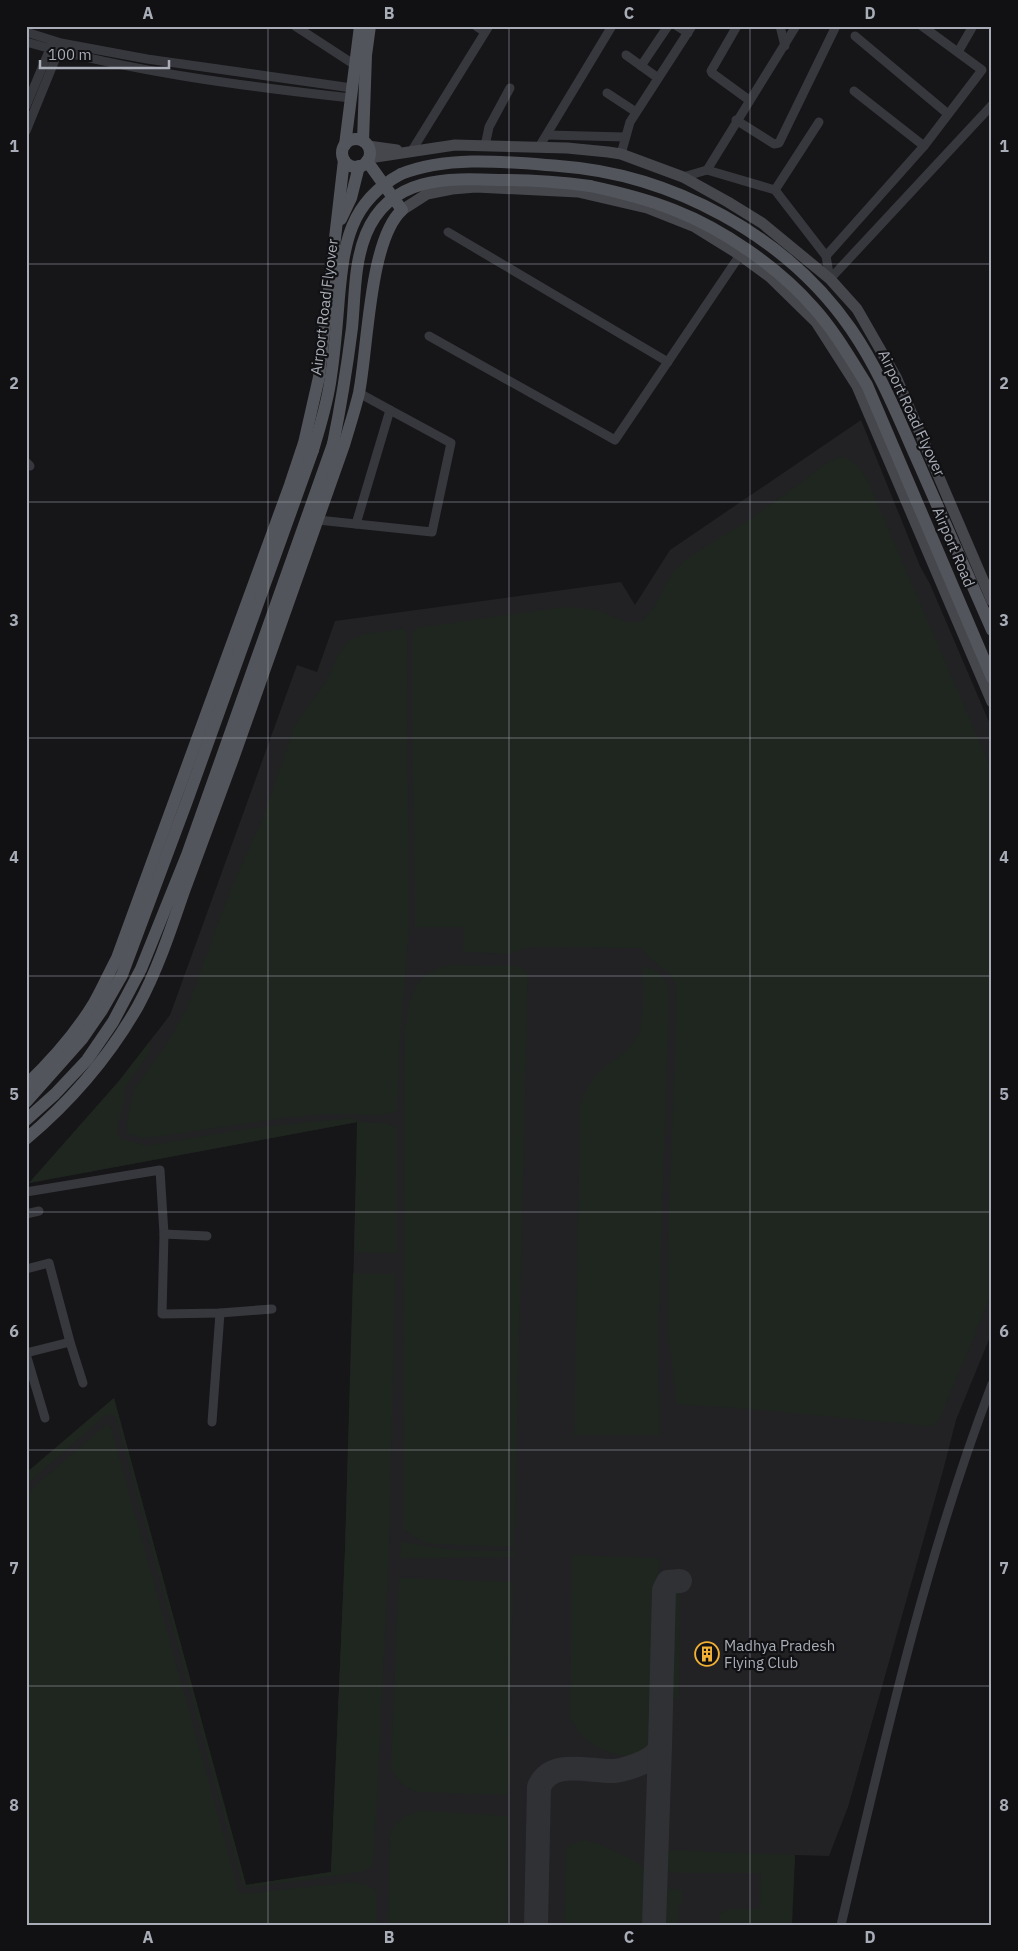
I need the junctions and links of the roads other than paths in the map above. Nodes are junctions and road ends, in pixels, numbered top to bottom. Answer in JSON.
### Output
{"nodes":[{"id":1,"x":295,"y":26,"type":"edge"},
{"id":2,"x":360,"y":26,"type":"edge"},
{"id":3,"x":370,"y":26,"type":"edge"},
{"id":4,"x":476,"y":26,"type":"edge"},
{"id":5,"x":612,"y":26,"type":"edge"},
{"id":6,"x":668,"y":26,"type":"edge"},
{"id":7,"x":677,"y":26,"type":"edge"},
{"id":8,"x":737,"y":26,"type":"edge"},
{"id":9,"x":780,"y":26,"type":"edge"},
{"id":10,"x":796,"y":26,"type":"edge"},
{"id":11,"x":836,"y":26,"type":"edge"},
{"id":12,"x":922,"y":26,"type":"edge"},
{"id":13,"x":972,"y":26,"type":"edge"},
{"id":14,"x":487,"y":29,"type":"edge"},
{"id":15,"x":690,"y":30,"type":"edge"},
{"id":16,"x":26,"y":32,"type":"edge"},
{"id":17,"x":855,"y":36,"type":"dead end"},
{"id":18,"x":26,"y":42,"type":"edge"},
{"id":19,"x":56,"y":46,"type":"junction"},
{"id":20,"x":785,"y":46,"type":"junction"},
{"id":21,"x":958,"y":52,"type":"junction"},
{"id":22,"x":626,"y":55,"type":"dead end"},
{"id":23,"x":641,"y":66,"type":"junction"},
{"id":24,"x":360,"y":68,"type":"junction"},
{"id":25,"x":658,"y":78,"type":"junction"},
{"id":26,"x":510,"y":88,"type":"dead end"},
{"id":27,"x":854,"y":91,"type":"dead end"},
{"id":28,"x":351,"y":93,"type":"junction"},
{"id":29,"x":607,"y":93,"type":"dead end"},
{"id":30,"x":749,"y":100,"type":"junction"},
{"id":31,"x":992,"y":105,"type":"edge"},
{"id":32,"x":26,"y":106,"type":"edge"},
{"id":33,"x":636,"y":112,"type":"junction"},
{"id":34,"x":948,"y":114,"type":"junction"},
{"id":35,"x":736,"y":120,"type":"junction"},
{"id":36,"x":819,"y":122,"type":"dead end"},
{"id":37,"x":26,"y":131,"type":"edge"},
{"id":38,"x":547,"y":135,"type":"junction"},
{"id":39,"x":624,"y":137,"type":"junction"},
{"id":40,"x":345,"y":145,"type":"junction"},
{"id":41,"x":485,"y":146,"type":"junction"},
{"id":42,"x":924,"y":146,"type":"junction"},
{"id":43,"x":539,"y":147,"type":"junction"},
{"id":44,"x":411,"y":152,"type":"junction"},
{"id":45,"x":621,"y":154,"type":"junction"},
{"id":46,"x":365,"y":156,"type":"junction"},
{"id":47,"x":344,"y":160,"type":"junction"},
{"id":48,"x":707,"y":170,"type":"junction"},
{"id":49,"x":683,"y":177,"type":"junction"},
{"id":50,"x":775,"y":190,"type":"junction"},
{"id":51,"x":399,"y":213,"type":"junction"},
{"id":52,"x":337,"y":228,"type":"junction"},
{"id":53,"x":448,"y":232,"type":"dead end"},
{"id":54,"x":740,"y":254,"type":"junction"},
{"id":55,"x":826,"y":256,"type":"junction"},
{"id":56,"x":830,"y":279,"type":"junction"},
{"id":57,"x":784,"y":284,"type":"junction"},
{"id":58,"x":430,"y":336,"type":"dead end"},
{"id":59,"x":668,"y":362,"type":"junction"},
{"id":60,"x":359,"y":393,"type":"junction"},
{"id":61,"x":390,"y":410,"type":"junction"},
{"id":62,"x":295,"y":487,"type":"junction"},
{"id":63,"x":315,"y":516,"type":"junction"},
{"id":64,"x":356,"y":524,"type":"junction"},
{"id":65,"x":992,"y":601,"type":"edge"},
{"id":66,"x":992,"y":630,"type":"edge"},
{"id":67,"x":992,"y":678,"type":"edge"},
{"id":68,"x":992,"y":702,"type":"edge"},
{"id":69,"x":26,"y":1085,"type":"edge"},
{"id":70,"x":26,"y":1102,"type":"edge"},
{"id":71,"x":26,"y":1120,"type":"edge"},
{"id":72,"x":26,"y":1139,"type":"edge"},
{"id":73,"x":26,"y":1192,"type":"edge"},
{"id":74,"x":40,"y":1211,"type":"dead end"},
{"id":75,"x":26,"y":1214,"type":"edge"},
{"id":76,"x":164,"y":1234,"type":"junction"},
{"id":77,"x":207,"y":1236,"type":"dead end"},
{"id":78,"x":26,"y":1269,"type":"edge"},
{"id":79,"x":272,"y":1309,"type":"dead end"},
{"id":80,"x":220,"y":1313,"type":"junction"},
{"id":81,"x":70,"y":1342,"type":"junction"},
{"id":82,"x":26,"y":1353,"type":"edge"},
{"id":83,"x":83,"y":1383,"type":"dead end"},
{"id":84,"x":992,"y":1384,"type":"edge"},
{"id":85,"x":45,"y":1418,"type":"dead end"},
{"id":86,"x":212,"y":1422,"type":"dead end"},
{"id":87,"x":840,"y":1925,"type":"edge"}],
"edges":[{"from":1,"to":24,"type":"street"},
{"from":2,"to":24,"type":"main road"},
{"from":3,"to":24,"type":"main road"},
{"from":4,"to":14,"type":"street"},
{"from":5,"to":38,"type":"street"},
{"from":6,"to":23,"type":"street"},
{"from":7,"to":15,"type":"street"},
{"from":8,"to":30,"type":"street"},
{"from":9,"to":20,"type":"street"},
{"from":10,"to":20,"type":"street"},
{"from":11,"to":35,"type":"street"},
{"from":12,"to":21,"type":"street"},
{"from":13,"to":21,"type":"street"},
{"from":14,"to":44,"type":"street"},
{"from":15,"to":25,"type":"street"},
{"from":16,"to":19,"type":"street"},
{"from":17,"to":34,"type":"street"},
{"from":18,"to":19,"type":"street"},
{"from":19,"to":28,"type":"street"},
{"from":19,"to":32,"type":"street"},
{"from":19,"to":37,"type":"street"},
{"from":20,"to":30,"type":"street"},
{"from":21,"to":34,"type":"street"},
{"from":22,"to":23,"type":"street"},
{"from":23,"to":25,"type":"street"},
{"from":24,"to":28,"type":"main road"},
{"from":24,"to":46,"type":"main road"},
{"from":25,"to":33,"type":"street"},
{"from":26,"to":41,"type":"street"},
{"from":27,"to":42,"type":"street"},
{"from":28,"to":40,"type":"main road"},
{"from":29,"to":33,"type":"street"},
{"from":30,"to":35,"type":"street"},
{"from":31,"to":56,"type":"street"},
{"from":33,"to":39,"type":"street"},
{"from":34,"to":42,"type":"street"},
{"from":35,"to":48,"type":"street"},
{"from":36,"to":50,"type":"street"},
{"from":38,"to":39,"type":"street"},
{"from":38,"to":43,"type":"street"},
{"from":39,"to":45,"type":"street"},
{"from":40,"to":46,"type":"main road"},
{"from":40,"to":47,"type":"main road"},
{"from":41,"to":43,"type":"street"},
{"from":41,"to":44,"type":"street"},
{"from":42,"to":55,"type":"street"},
{"from":43,"to":45,"type":"street"},
{"from":44,"to":46,"type":"street"},
{"from":45,"to":49,"type":"street"},
{"from":46,"to":47,"type":"main road"},
{"from":46,"to":51,"type":"main road"},
{"from":46,"to":52,"type":"main road"},
{"from":47,"to":52,"type":"main road"},
{"from":48,"to":49,"type":"street"},
{"from":48,"to":50,"type":"street"},
{"from":49,"to":56,"type":"street"},
{"from":50,"to":55,"type":"street"},
{"from":51,"to":54,"type":"street"},
{"from":51,"to":60,"type":"main road"},
{"from":52,"to":62,"type":"main road"},
{"from":53,"to":59,"type":"street"},
{"from":54,"to":57,"type":"street"},
{"from":54,"to":59,"type":"street"},
{"from":55,"to":56,"type":"street"},
{"from":56,"to":65,"type":"street"},
{"from":57,"to":63,"type":"main road","name":"Airport Road Flyover","bridge":true},
{"from":57,"to":67,"type":"main road","name":"Airport Road"},
{"from":57,"to":68,"type":"street"},
{"from":58,"to":59,"type":"street"},
{"from":60,"to":61,"type":"street"},
{"from":60,"to":63,"type":"main road"},
{"from":61,"to":64,"type":"street"},
{"from":61,"to":64,"type":"street"},
{"from":62,"to":66,"type":"main road","name":"Airport Road Flyover","bridge":true},
{"from":62,"to":69,"type":"main road"},
{"from":62,"to":70,"type":"main road"},
{"from":63,"to":64,"type":"street"},
{"from":63,"to":71,"type":"main road"},
{"from":63,"to":72,"type":"main road"},
{"from":73,"to":76,"type":"street"},
{"from":74,"to":75,"type":"street"},
{"from":76,"to":77,"type":"street"},
{"from":76,"to":80,"type":"street"},
{"from":78,"to":81,"type":"street"},
{"from":79,"to":80,"type":"street"},
{"from":80,"to":86,"type":"street"},
{"from":81,"to":82,"type":"street"},
{"from":81,"to":83,"type":"street"},
{"from":82,"to":85,"type":"street"},
{"from":84,"to":87,"type":"street"}]}
